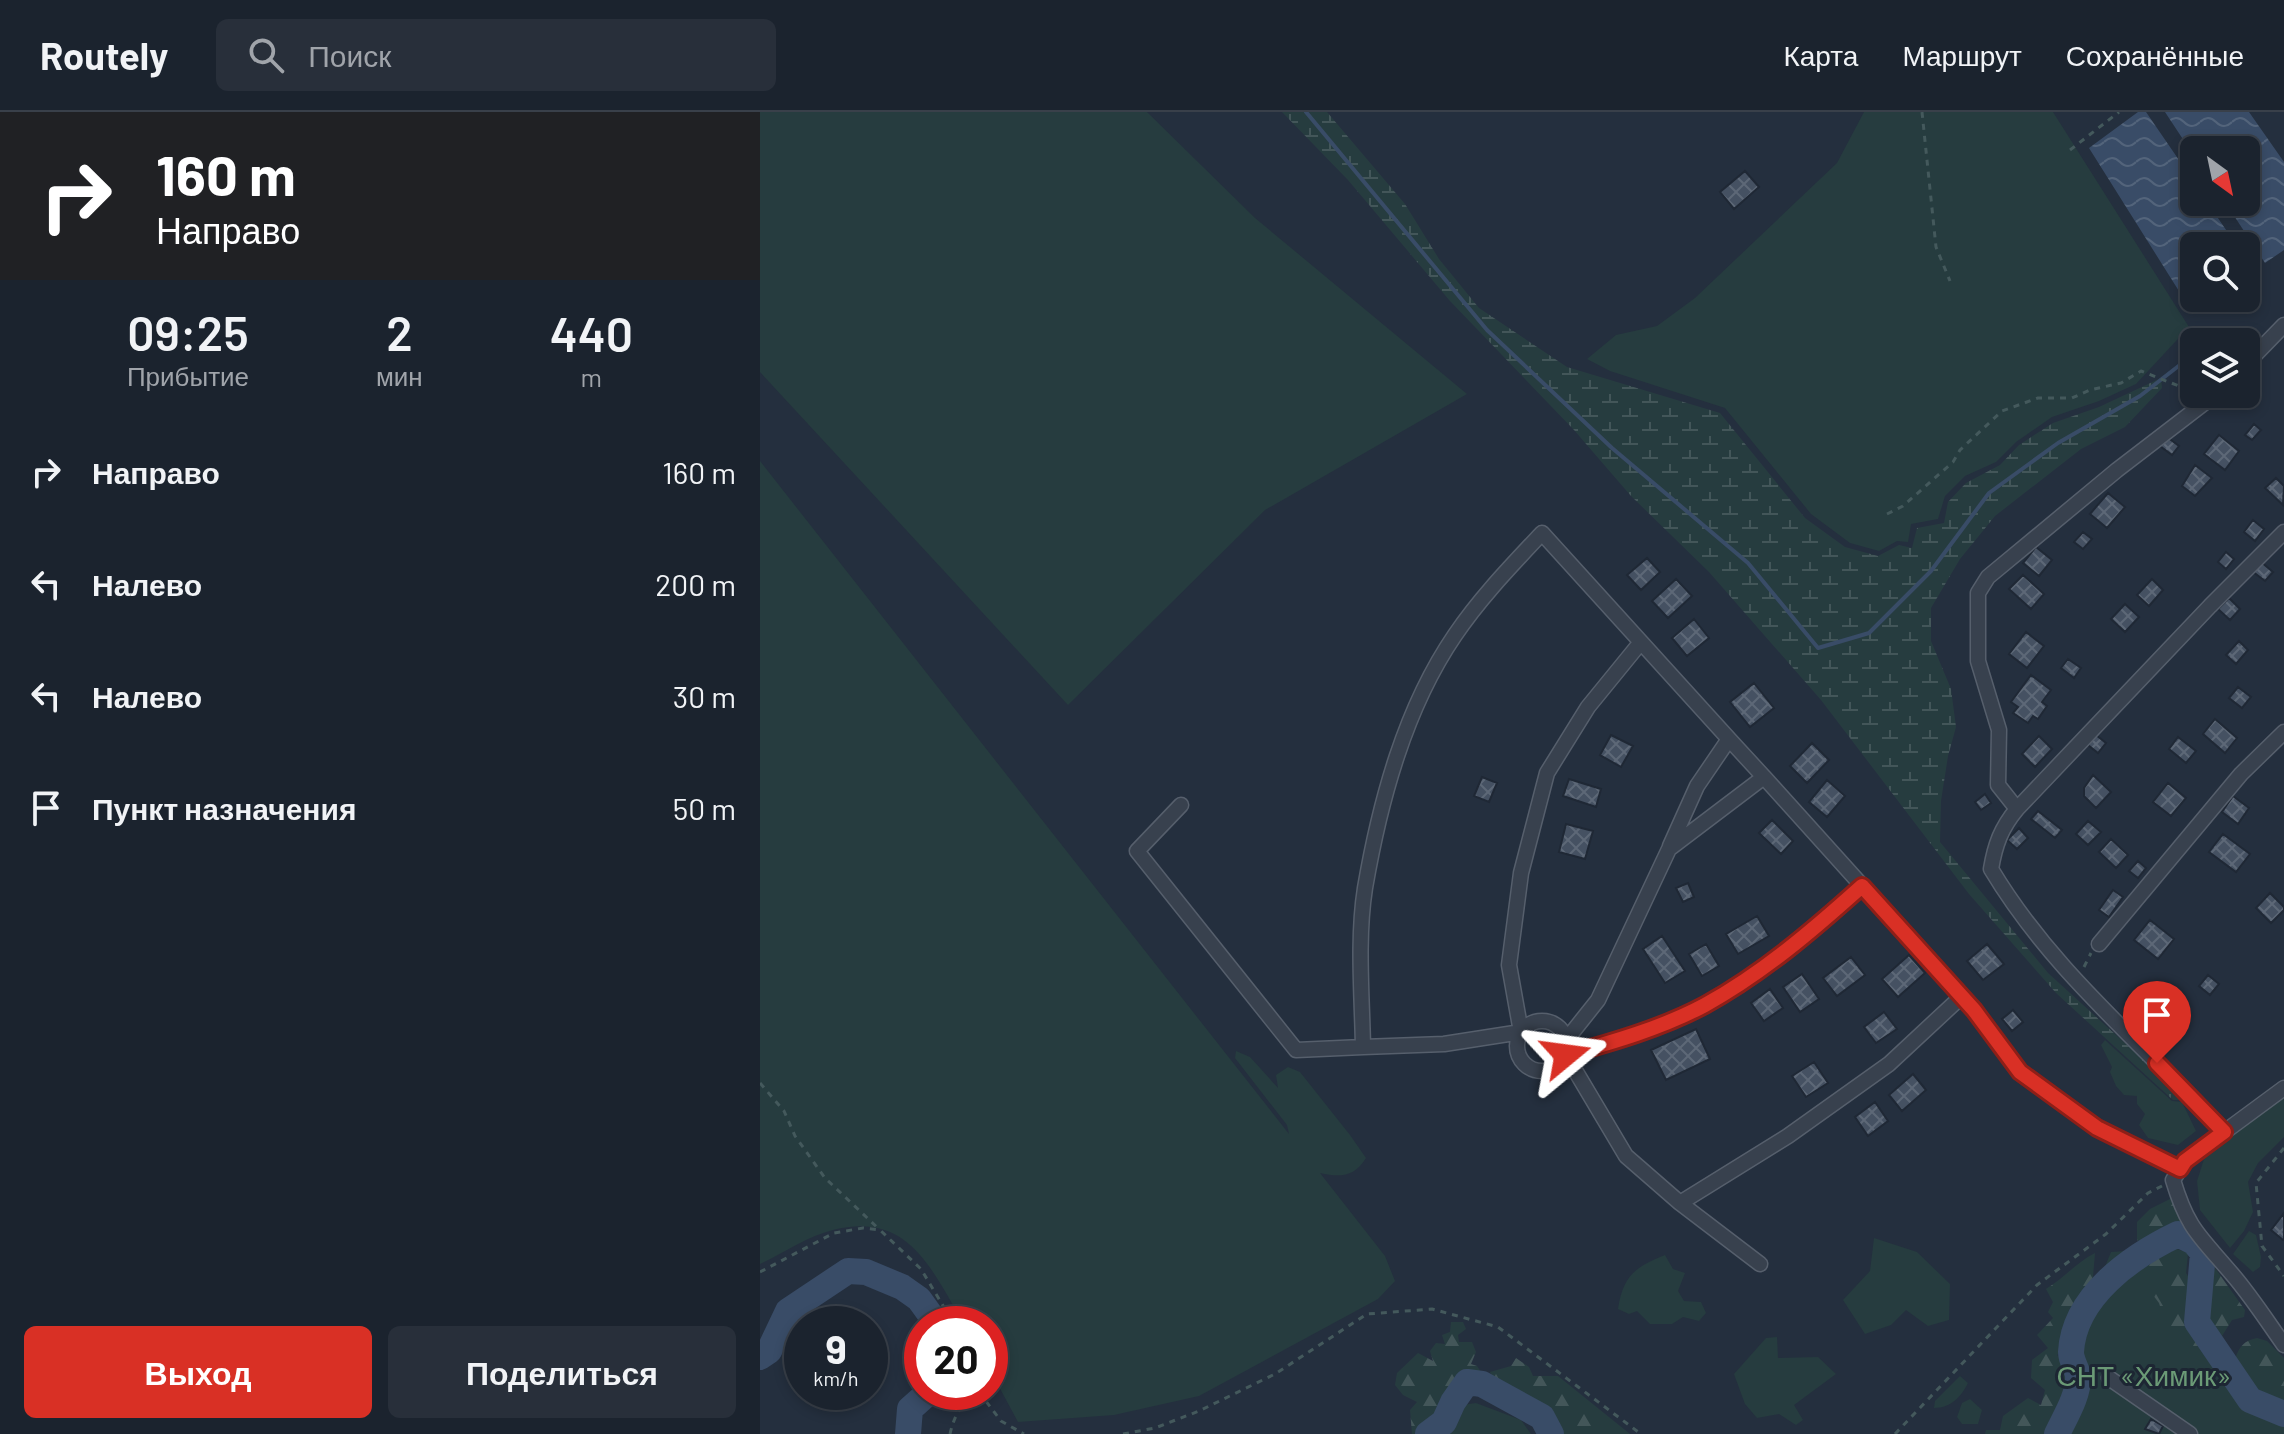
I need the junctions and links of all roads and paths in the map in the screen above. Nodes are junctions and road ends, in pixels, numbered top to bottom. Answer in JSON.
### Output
{"nodes":[{"id":1,"x":1922,"y":112,"type":"edge"},
{"id":2,"x":2119,"y":112,"type":"edge"},
{"id":3,"x":2070,"y":150,"type":"dead end"},
{"id":4,"x":1950,"y":281,"type":"dead end"},
{"id":5,"x":2284,"y":325,"type":"edge"},
{"id":6,"x":2260,"y":350,"type":"edge"},
{"id":7,"x":2180,"y":386,"type":"edge"},
{"id":8,"x":2198,"y":408,"type":"edge"},
{"id":9,"x":1887,"y":514,"type":"dead end"},
{"id":10,"x":2284,"y":532,"type":"edge"},
{"id":11,"x":1641,"y":642,"type":"junction"},
{"id":12,"x":2284,"y":732,"type":"edge"},
{"id":13,"x":1729,"y":739,"type":"junction"},
{"id":14,"x":1764,"y":777,"type":"junction"},
{"id":15,"x":1181,"y":805,"type":"dead end"},
{"id":16,"x":2017,"y":809,"type":"junction"},
{"id":17,"x":1669,"y":849,"type":"junction"},
{"id":18,"x":1862,"y":886,"type":"junction"},
{"id":19,"x":2099,"y":944,"type":"joint"},
{"id":20,"x":2079,"y":986,"type":"junction"},
{"id":21,"x":1961,"y":997,"type":"junction"},
{"id":22,"x":1521,"y":1032,"type":"junction"},
{"id":23,"x":1567,"y":1039,"type":"junction"},
{"id":24,"x":1363,"y":1047,"type":"junction"},
{"id":25,"x":1566,"y":1055,"type":"junction"},
{"id":26,"x":760,"y":1083,"type":"edge"},
{"id":27,"x":2284,"y":1088,"type":"edge"},
{"id":28,"x":2224,"y":1132,"type":"junction"},
{"id":29,"x":2284,"y":1148,"type":"edge"},
{"id":30,"x":2176,"y":1175,"type":"junction"},
{"id":31,"x":1680,"y":1203,"type":"junction"},
{"id":32,"x":880,"y":1230,"type":"junction"},
{"id":33,"x":1760,"y":1264,"type":"dead end"},
{"id":34,"x":760,"y":1272,"type":"edge"},
{"id":35,"x":2284,"y":1276,"type":"edge"},
{"id":36,"x":943,"y":1306,"type":"edge"},
{"id":37,"x":2284,"y":1345,"type":"edge"},
{"id":38,"x":2109,"y":1378,"type":"dead end"},
{"id":39,"x":959,"y":1410,"type":"edge"},
{"id":40,"x":992,"y":1410,"type":"edge"},
{"id":41,"x":950,"y":1434,"type":"edge"},
{"id":42,"x":1024,"y":1434,"type":"edge"},
{"id":43,"x":1123,"y":1434,"type":"edge"},
{"id":44,"x":1641,"y":1434,"type":"edge"},
{"id":45,"x":1895,"y":1434,"type":"edge"},
{"id":46,"x":2190,"y":1434,"type":"edge"}],
"edges":[{"from":1,"to":4,"type":"path"},
{"from":2,"to":3,"type":"path"},
{"from":5,"to":6,"type":"lane"},
{"from":7,"to":9,"type":"path"},
{"from":8,"to":16,"type":"lane"},
{"from":10,"to":16,"type":"lane"},
{"from":11,"to":13,"type":"lane"},
{"from":11,"to":22,"type":"lane"},
{"from":11,"to":24,"type":"lane"},
{"from":12,"to":19,"type":"lane"},
{"from":13,"to":14,"type":"lane"},
{"from":13,"to":17,"type":"lane"},
{"from":14,"to":17,"type":"lane"},
{"from":14,"to":18,"type":"lane"},
{"from":15,"to":24,"type":"lane"},
{"from":16,"to":20,"type":"lane"},
{"from":17,"to":23,"type":"lane"},
{"from":18,"to":21,"type":"lane"},
{"from":18,"to":25,"type":"lane"},
{"from":19,"to":20,"type":"path"},
{"from":20,"to":28,"type":"lane"},
{"from":21,"to":30,"type":"lane"},
{"from":21,"to":31,"type":"lane"},
{"from":22,"to":23,"type":"lane"},
{"from":22,"to":24,"type":"lane"},
{"from":22,"to":25,"type":"lane"},
{"from":23,"to":25,"type":"lane"},
{"from":25,"to":31,"type":"lane"},
{"from":26,"to":32,"type":"path"},
{"from":27,"to":28,"type":"lane"},
{"from":28,"to":30,"type":"lane"},
{"from":29,"to":35,"type":"path"},
{"from":30,"to":37,"type":"lane"},
{"from":30,"to":45,"type":"path"},
{"from":31,"to":33,"type":"lane"},
{"from":32,"to":34,"type":"path"},
{"from":32,"to":36,"type":"path"},
{"from":38,"to":46,"type":"lane"},
{"from":39,"to":41,"type":"path"},
{"from":40,"to":42,"type":"path"},
{"from":43,"to":44,"type":"path"}]}
